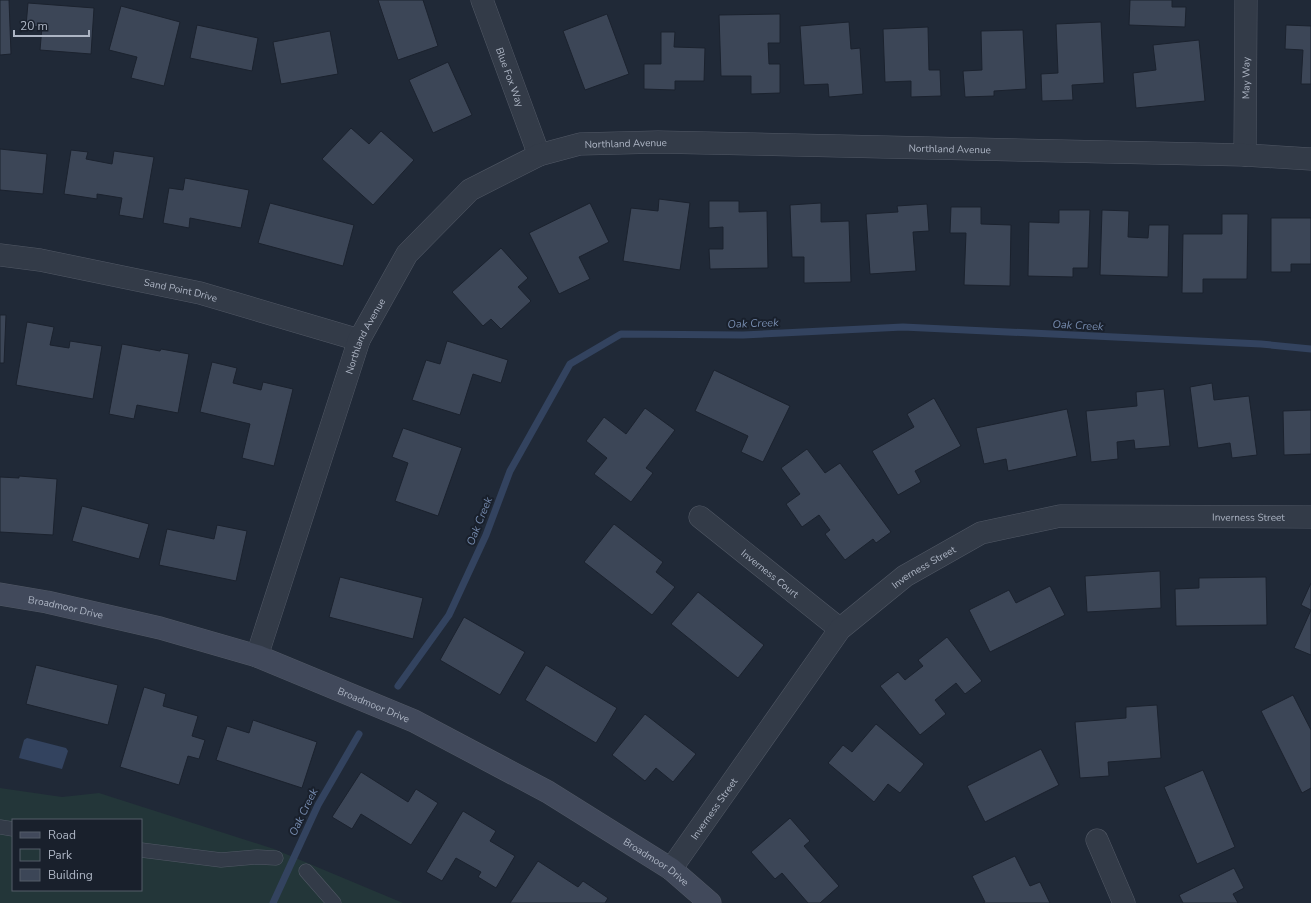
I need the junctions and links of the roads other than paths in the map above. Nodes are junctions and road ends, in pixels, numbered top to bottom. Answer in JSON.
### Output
{"nodes":[{"id":1,"x":482,"y":0,"type":"edge"},
{"id":2,"x":1246,"y":0,"type":"edge"},
{"id":3,"x":539,"y":155,"type":"junction"},
{"id":4,"x":1245,"y":155,"type":"junction"},
{"id":5,"x":1311,"y":159,"type":"edge"},
{"id":6,"x":0,"y":255,"type":"edge"},
{"id":7,"x":358,"y":340,"type":"junction"},
{"id":8,"x":1311,"y":517,"type":"edge"},
{"id":9,"x":700,"y":518,"type":"dead end"},
{"id":10,"x":0,"y":594,"type":"edge"},
{"id":11,"x":840,"y":628,"type":"junction"},
{"id":12,"x":257,"y":656,"type":"junction"},
{"id":13,"x":0,"y":827,"type":"edge"},
{"id":14,"x":12,"y":830,"type":"edge"},
{"id":15,"x":1097,"y":840,"type":"dead end"},
{"id":16,"x":142,"y":850,"type":"edge"},
{"id":17,"x":276,"y":858,"type":"dead end"},
{"id":18,"x":670,"y":870,"type":"junction"},
{"id":19,"x":306,"y":871,"type":"dead end"},
{"id":20,"x":334,"y":903,"type":"edge"},
{"id":21,"x":710,"y":903,"type":"edge"},
{"id":22,"x":1124,"y":903,"type":"edge"}],
"edges":[{"from":1,"to":3,"type":"street","name":"Blue Fox Way"},
{"from":2,"to":4,"type":"street","name":"May Way"},
{"from":3,"to":4,"type":"street","name":"Northland Avenue"},
{"from":3,"to":7,"type":"street","name":"Northland Avenue"},
{"from":4,"to":5,"type":"street","name":"Northland Avenue"},
{"from":6,"to":7,"type":"street","name":"Sand Point Drive"},
{"from":7,"to":12,"type":"street","name":"Northland Avenue"},
{"from":8,"to":11,"type":"street","name":"Inverness Street"},
{"from":9,"to":11,"type":"street","name":"Inverness Court"},
{"from":10,"to":12,"type":"street","name":"Broadmoor Drive"},
{"from":11,"to":18,"type":"street","name":"Inverness Street"},
{"from":12,"to":18,"type":"street","name":"Broadmoor Drive"},
{"from":13,"to":14,"type":"lane"},
{"from":15,"to":22,"type":"street"},
{"from":16,"to":17,"type":"lane"},
{"from":18,"to":21,"type":"street","name":"Broadmoor Drive"},
{"from":19,"to":20,"type":"lane"}]}
